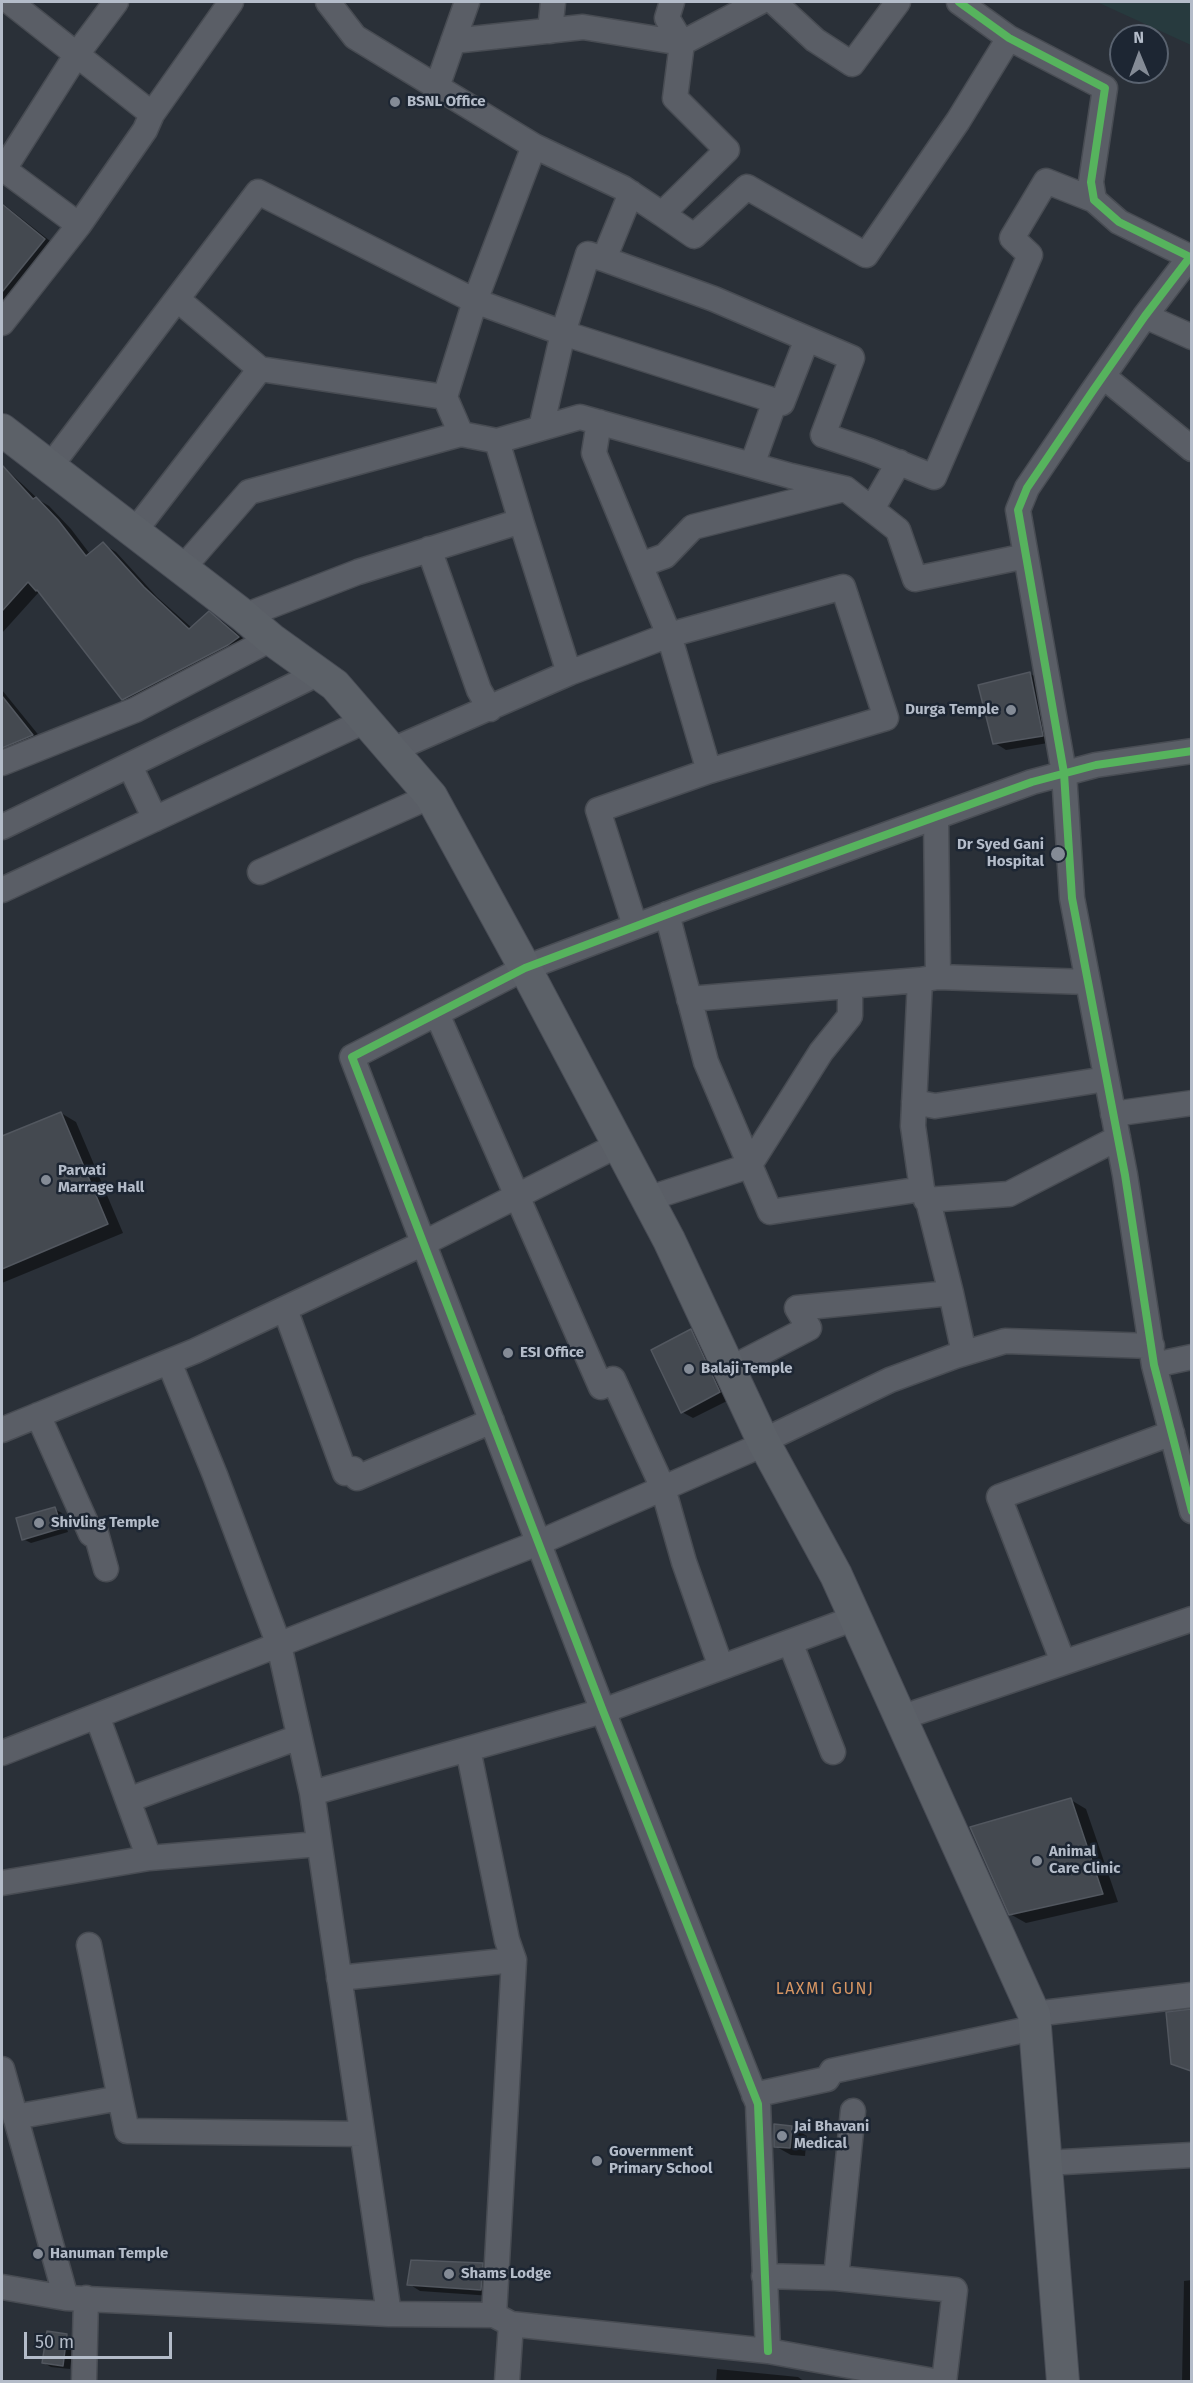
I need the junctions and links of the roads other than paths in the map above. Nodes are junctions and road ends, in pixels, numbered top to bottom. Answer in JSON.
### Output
{"nodes":[{"id":1,"x":10,"y":2,"type":"edge"},
{"id":2,"x":116,"y":2,"type":"edge"},
{"id":3,"x":231,"y":2,"type":"edge"},
{"id":4,"x":328,"y":2,"type":"edge"},
{"id":5,"x":467,"y":2,"type":"edge"},
{"id":6,"x":553,"y":2,"type":"edge"},
{"id":7,"x":672,"y":2,"type":"edge"},
{"id":8,"x":760,"y":2,"type":"edge"},
{"id":9,"x":774,"y":2,"type":"edge"},
{"id":10,"x":898,"y":2,"type":"edge"},
{"id":11,"x":959,"y":2,"type":"edge"},
{"id":12,"x":550,"y":31,"type":"junction"},
{"id":13,"x":1009,"y":38,"type":"junction"},
{"id":14,"x":453,"y":41,"type":"junction"},
{"id":15,"x":682,"y":43,"type":"junction"},
{"id":16,"x":77,"y":54,"type":"junction"},
{"id":17,"x":437,"y":87,"type":"junction"},
{"id":18,"x":152,"y":114,"type":"junction"},
{"id":19,"x":534,"y":146,"type":"junction"},
{"id":20,"x":3,"y":169,"type":"edge"},
{"id":21,"x":631,"y":193,"type":"junction"},
{"id":22,"x":1094,"y":200,"type":"junction"},
{"id":23,"x":662,"y":214,"type":"junction"},
{"id":24,"x":79,"y":225,"type":"junction"},
{"id":25,"x":1191,"y":256,"type":"edge"},
{"id":26,"x":604,"y":259,"type":"junction"},
{"id":27,"x":177,"y":299,"type":"junction"},
{"id":28,"x":475,"y":301,"type":"junction"},
{"id":29,"x":1145,"y":316,"type":"junction"},
{"id":30,"x":2,"y":323,"type":"edge"},
{"id":31,"x":563,"y":333,"type":"junction"},
{"id":32,"x":1191,"y":338,"type":"edge"},
{"id":33,"x":807,"y":339,"type":"junction"},
{"id":34,"x":260,"y":369,"type":"junction"},
{"id":35,"x":1103,"y":376,"type":"junction"},
{"id":36,"x":444,"y":398,"type":"junction"},
{"id":37,"x":775,"y":401,"type":"junction"},
{"id":38,"x":599,"y":422,"type":"junction"},
{"id":39,"x":541,"y":428,"type":"junction"},
{"id":40,"x":2,"y":430,"type":"edge"},
{"id":41,"x":461,"y":434,"type":"junction"},
{"id":42,"x":497,"y":441,"type":"junction"},
{"id":43,"x":1191,"y":449,"type":"edge"},
{"id":44,"x":898,"y":462,"type":"junction"},
{"id":45,"x":752,"y":465,"type":"junction"},
{"id":46,"x":49,"y":468,"type":"junction"},
{"id":47,"x":846,"y":489,"type":"junction"},
{"id":48,"x":872,"y":509,"type":"junction"},
{"id":49,"x":521,"y":521,"type":"junction"},
{"id":50,"x":134,"y":532,"type":"junction"},
{"id":51,"x":429,"y":549,"type":"junction"},
{"id":52,"x":1026,"y":556,"type":"junction"},
{"id":53,"x":640,"y":565,"type":"junction"},
{"id":54,"x":182,"y":569,"type":"junction"},
{"id":55,"x":244,"y":616,"type":"junction"},
{"id":56,"x":669,"y":635,"type":"junction"},
{"id":57,"x":271,"y":639,"type":"junction"},
{"id":58,"x":319,"y":673,"type":"junction"},
{"id":59,"x":569,"y":673,"type":"junction"},
{"id":60,"x":490,"y":709,"type":"junction"},
{"id":61,"x":365,"y":721,"type":"junction"},
{"id":62,"x":390,"y":750,"type":"junction"},
{"id":63,"x":1191,"y":751,"type":"edge"},
{"id":64,"x":2,"y":763,"type":"edge"},
{"id":65,"x":130,"y":766,"type":"junction"},
{"id":66,"x":709,"y":771,"type":"junction"},
{"id":67,"x":1064,"y":773,"type":"junction"},
{"id":68,"x":430,"y":796,"type":"junction"},
{"id":69,"x":936,"y":817,"type":"junction"},
{"id":70,"x":155,"y":819,"type":"junction"},
{"id":71,"x":2,"y":827,"type":"edge"},
{"id":72,"x":260,"y":872,"type":"dead end"},
{"id":73,"x":2,"y":890,"type":"edge"},
{"id":74,"x":667,"y":914,"type":"junction"},
{"id":75,"x":635,"y":926,"type":"junction"},
{"id":76,"x":525,"y":968,"type":"junction"},
{"id":77,"x":929,"y":979,"type":"junction"},
{"id":78,"x":1088,"y":982,"type":"junction"},
{"id":79,"x":850,"y":986,"type":"junction"},
{"id":80,"x":689,"y":999,"type":"junction"},
{"id":81,"x":437,"y":1014,"type":"junction"},
{"id":82,"x":1107,"y":1079,"type":"junction"},
{"id":83,"x":914,"y":1102,"type":"junction"},
{"id":84,"x":1191,"y":1103,"type":"edge"},
{"id":85,"x":1115,"y":1126,"type":"junction"},
{"id":86,"x":618,"y":1144,"type":"junction"},
{"id":87,"x":749,"y":1166,"type":"junction"},
{"id":88,"x":924,"y":1195,"type":"junction"},
{"id":89,"x":517,"y":1196,"type":"junction"},
{"id":90,"x":647,"y":1199,"type":"junction"},
{"id":91,"x":424,"y":1243,"type":"junction"},
{"id":92,"x":951,"y":1293,"type":"junction"},
{"id":93,"x":285,"y":1309,"type":"junction"},
{"id":94,"x":964,"y":1353,"type":"junction"},
{"id":95,"x":1153,"y":1355,"type":"junction"},
{"id":96,"x":1191,"y":1357,"type":"edge"},
{"id":97,"x":169,"y":1362,"type":"junction"},
{"id":98,"x":728,"y":1370,"type":"junction"},
{"id":99,"x":38,"y":1415,"type":"junction"},
{"id":100,"x":492,"y":1420,"type":"junction"},
{"id":101,"x":2,"y":1430,"type":"edge"},
{"id":102,"x":1172,"y":1433,"type":"junction"},
{"id":103,"x":763,"y":1442,"type":"junction"},
{"id":104,"x":663,"y":1488,"type":"junction"},
{"id":105,"x":1191,"y":1505,"type":"edge"},
{"id":106,"x":538,"y":1543,"type":"junction"},
{"id":107,"x":106,"y":1569,"type":"dead end"},
{"id":108,"x":855,"y":1618,"type":"junction"},
{"id":109,"x":1191,"y":1619,"type":"edge"},
{"id":110,"x":790,"y":1642,"type":"junction"},
{"id":111,"x":279,"y":1645,"type":"junction"},
{"id":112,"x":1063,"y":1662,"type":"junction"},
{"id":113,"x":721,"y":1667,"type":"junction"},
{"id":114,"x":603,"y":1711,"type":"junction"},
{"id":115,"x":97,"y":1716,"type":"junction"},
{"id":116,"x":900,"y":1718,"type":"junction"},
{"id":117,"x":299,"y":1737,"type":"junction"},
{"id":118,"x":468,"y":1749,"type":"junction"},
{"id":119,"x":833,"y":1752,"type":"dead end"},
{"id":120,"x":2,"y":1753,"type":"edge"},
{"id":121,"x":312,"y":1793,"type":"junction"},
{"id":122,"x":128,"y":1800,"type":"junction"},
{"id":123,"x":319,"y":1844,"type":"junction"},
{"id":124,"x":149,"y":1857,"type":"junction"},
{"id":125,"x":2,"y":1883,"type":"edge"},
{"id":126,"x":89,"y":1945,"type":"dead end"},
{"id":127,"x":514,"y":1960,"type":"junction"},
{"id":128,"x":339,"y":1978,"type":"junction"},
{"id":129,"x":1191,"y":1995,"type":"edge"},
{"id":130,"x":1034,"y":2021,"type":"junction"},
{"id":131,"x":2,"y":2069,"type":"edge"},
{"id":132,"x":754,"y":2095,"type":"junction"},
{"id":133,"x":120,"y":2098,"type":"junction"},
{"id":134,"x":853,"y":2111,"type":"dead end"},
{"id":135,"x":15,"y":2117,"type":"junction"},
{"id":136,"x":362,"y":2134,"type":"junction"},
{"id":137,"x":1191,"y":2154,"type":"edge"},
{"id":138,"x":1045,"y":2163,"type":"junction"},
{"id":139,"x":764,"y":2276,"type":"junction"},
{"id":140,"x":836,"y":2278,"type":"junction"},
{"id":141,"x":2,"y":2287,"type":"edge"},
{"id":142,"x":76,"y":2298,"type":"junction"},
{"id":143,"x":389,"y":2314,"type":"junction"},
{"id":144,"x":502,"y":2319,"type":"junction"},
{"id":145,"x":768,"y":2351,"type":"junction"},
{"id":146,"x":818,"y":2371,"type":"edge"},
{"id":147,"x":84,"y":2382,"type":"edge"},
{"id":148,"x":507,"y":2382,"type":"edge"},
{"id":149,"x":939,"y":2382,"type":"edge"},
{"id":150,"x":944,"y":2382,"type":"edge"},
{"id":151,"x":1063,"y":2382,"type":"edge"}],
"edges":[{"from":1,"to":16,"type":"street"},
{"from":2,"to":16,"type":"street"},
{"from":3,"to":18,"type":"street"},
{"from":4,"to":17,"type":"street"},
{"from":5,"to":14,"type":"street"},
{"from":6,"to":12,"type":"street"},
{"from":7,"to":15,"type":"street"},
{"from":8,"to":15,"type":"street"},
{"from":9,"to":10,"type":"street"},
{"from":11,"to":13,"type":"street"},
{"from":12,"to":14,"type":"street"},
{"from":12,"to":15,"type":"street"},
{"from":13,"to":22,"type":"street"},
{"from":13,"to":23,"type":"street"},
{"from":14,"to":17,"type":"street"},
{"from":15,"to":23,"type":"street"},
{"from":16,"to":18,"type":"street"},
{"from":16,"to":20,"type":"street"},
{"from":17,"to":19,"type":"street"},
{"from":18,"to":24,"type":"street"},
{"from":19,"to":21,"type":"street"},
{"from":19,"to":28,"type":"street"},
{"from":20,"to":24,"type":"street"},
{"from":21,"to":23,"type":"street"},
{"from":21,"to":26,"type":"street"},
{"from":22,"to":25,"type":"street"},
{"from":22,"to":44,"type":"street"},
{"from":24,"to":30,"type":"street"},
{"from":25,"to":29,"type":"street"},
{"from":26,"to":31,"type":"street"},
{"from":26,"to":33,"type":"street"},
{"from":27,"to":28,"type":"street"},
{"from":27,"to":34,"type":"street"},
{"from":27,"to":46,"type":"street"},
{"from":28,"to":31,"type":"street"},
{"from":28,"to":36,"type":"street"},
{"from":29,"to":32,"type":"street"},
{"from":29,"to":35,"type":"street"},
{"from":31,"to":37,"type":"street"},
{"from":31,"to":39,"type":"street"},
{"from":33,"to":37,"type":"street"},
{"from":33,"to":44,"type":"street"},
{"from":34,"to":36,"type":"street"},
{"from":34,"to":50,"type":"street"},
{"from":35,"to":43,"type":"street"},
{"from":35,"to":52,"type":"street"},
{"from":36,"to":41,"type":"street"},
{"from":37,"to":45,"type":"street"},
{"from":38,"to":39,"type":"street"},
{"from":38,"to":45,"type":"street"},
{"from":38,"to":53,"type":"street"},
{"from":39,"to":42,"type":"street"},
{"from":40,"to":46,"type":"main road"},
{"from":41,"to":42,"type":"street"},
{"from":41,"to":54,"type":"street"},
{"from":42,"to":49,"type":"street"},
{"from":44,"to":48,"type":"street"},
{"from":45,"to":47,"type":"street"},
{"from":46,"to":50,"type":"main road"},
{"from":47,"to":48,"type":"street"},
{"from":47,"to":53,"type":"street"},
{"from":48,"to":52,"type":"street"},
{"from":49,"to":51,"type":"street"},
{"from":49,"to":59,"type":"street"},
{"from":50,"to":54,"type":"main road"},
{"from":51,"to":55,"type":"street"},
{"from":51,"to":60,"type":"street"},
{"from":52,"to":67,"type":"street"},
{"from":53,"to":56,"type":"street"},
{"from":54,"to":55,"type":"main road"},
{"from":55,"to":57,"type":"main road"},
{"from":56,"to":59,"type":"street"},
{"from":56,"to":66,"type":"street"},
{"from":56,"to":66,"type":"street"},
{"from":57,"to":58,"type":"main road"},
{"from":57,"to":64,"type":"street"},
{"from":58,"to":61,"type":"main road"},
{"from":58,"to":65,"type":"street"},
{"from":59,"to":60,"type":"street"},
{"from":60,"to":62,"type":"street"},
{"from":61,"to":62,"type":"main road"},
{"from":61,"to":70,"type":"street"},
{"from":62,"to":68,"type":"main road"},
{"from":63,"to":67,"type":"street"},
{"from":65,"to":70,"type":"street"},
{"from":65,"to":71,"type":"street"},
{"from":66,"to":75,"type":"street"},
{"from":67,"to":69,"type":"street"},
{"from":67,"to":78,"type":"street"},
{"from":68,"to":72,"type":"street"},
{"from":68,"to":76,"type":"main road"},
{"from":69,"to":74,"type":"street"},
{"from":69,"to":77,"type":"street"},
{"from":70,"to":73,"type":"street"},
{"from":74,"to":75,"type":"street"},
{"from":74,"to":80,"type":"street"},
{"from":75,"to":76,"type":"street"},
{"from":76,"to":81,"type":"street"},
{"from":76,"to":86,"type":"main road"},
{"from":77,"to":78,"type":"street"},
{"from":77,"to":79,"type":"street"},
{"from":77,"to":83,"type":"street"},
{"from":78,"to":82,"type":"street"},
{"from":79,"to":80,"type":"street"},
{"from":79,"to":87,"type":"street"},
{"from":80,"to":87,"type":"street"},
{"from":81,"to":89,"type":"street"},
{"from":81,"to":91,"type":"street"},
{"from":82,"to":83,"type":"street"},
{"from":82,"to":85,"type":"street"},
{"from":83,"to":88,"type":"street"},
{"from":84,"to":85,"type":"street"},
{"from":85,"to":88,"type":"street"},
{"from":85,"to":95,"type":"street"},
{"from":86,"to":89,"type":"street"},
{"from":86,"to":90,"type":"main road"},
{"from":87,"to":88,"type":"street"},
{"from":87,"to":90,"type":"street"},
{"from":88,"to":92,"type":"street"},
{"from":89,"to":91,"type":"street"},
{"from":89,"to":104,"type":"street"},
{"from":90,"to":98,"type":"main road"},
{"from":91,"to":93,"type":"street"},
{"from":91,"to":100,"type":"street"},
{"from":92,"to":94,"type":"street"},
{"from":92,"to":98,"type":"street"},
{"from":93,"to":97,"type":"street"},
{"from":93,"to":100,"type":"street"},
{"from":94,"to":95,"type":"street"},
{"from":94,"to":103,"type":"street"},
{"from":95,"to":96,"type":"street"},
{"from":95,"to":102,"type":"street"},
{"from":97,"to":99,"type":"street"},
{"from":97,"to":111,"type":"street"},
{"from":98,"to":103,"type":"main road"},
{"from":99,"to":101,"type":"street"},
{"from":99,"to":107,"type":"street"},
{"from":100,"to":106,"type":"street"},
{"from":102,"to":105,"type":"street"},
{"from":102,"to":112,"type":"street"},
{"from":103,"to":104,"type":"street"},
{"from":103,"to":108,"type":"main road"},
{"from":104,"to":106,"type":"street"},
{"from":104,"to":113,"type":"street"},
{"from":106,"to":111,"type":"street"},
{"from":106,"to":114,"type":"street"},
{"from":108,"to":110,"type":"street"},
{"from":108,"to":116,"type":"main road"},
{"from":109,"to":112,"type":"street"},
{"from":110,"to":113,"type":"street"},
{"from":110,"to":119,"type":"street"},
{"from":111,"to":115,"type":"street"},
{"from":111,"to":117,"type":"street"},
{"from":112,"to":116,"type":"street"},
{"from":113,"to":114,"type":"street"},
{"from":114,"to":118,"type":"street"},
{"from":114,"to":132,"type":"street"},
{"from":115,"to":120,"type":"street"},
{"from":115,"to":122,"type":"street"},
{"from":116,"to":130,"type":"main road"},
{"from":117,"to":121,"type":"street"},
{"from":117,"to":122,"type":"street"},
{"from":118,"to":121,"type":"street"},
{"from":118,"to":127,"type":"street"},
{"from":121,"to":123,"type":"street"},
{"from":122,"to":124,"type":"street"},
{"from":123,"to":124,"type":"street"},
{"from":123,"to":128,"type":"street"},
{"from":124,"to":125,"type":"street"},
{"from":126,"to":133,"type":"street"},
{"from":127,"to":128,"type":"street"},
{"from":127,"to":144,"type":"street"},
{"from":128,"to":136,"type":"street"},
{"from":129,"to":130,"type":"street"},
{"from":130,"to":132,"type":"street"},
{"from":130,"to":138,"type":"main road"},
{"from":131,"to":135,"type":"street"},
{"from":132,"to":139,"type":"street"},
{"from":133,"to":135,"type":"street"},
{"from":133,"to":136,"type":"street"},
{"from":134,"to":140,"type":"street"},
{"from":135,"to":142,"type":"street"},
{"from":136,"to":143,"type":"street"},
{"from":137,"to":138,"type":"street"},
{"from":138,"to":151,"type":"main road"},
{"from":139,"to":140,"type":"street"},
{"from":139,"to":145,"type":"street"},
{"from":140,"to":150,"type":"street"},
{"from":141,"to":142,"type":"street"},
{"from":142,"to":143,"type":"street"},
{"from":142,"to":147,"type":"street"},
{"from":143,"to":144,"type":"street"},
{"from":144,"to":145,"type":"street"},
{"from":144,"to":148,"type":"street"},
{"from":145,"to":146,"type":"street"},
{"from":146,"to":149,"type":"street"}]}
